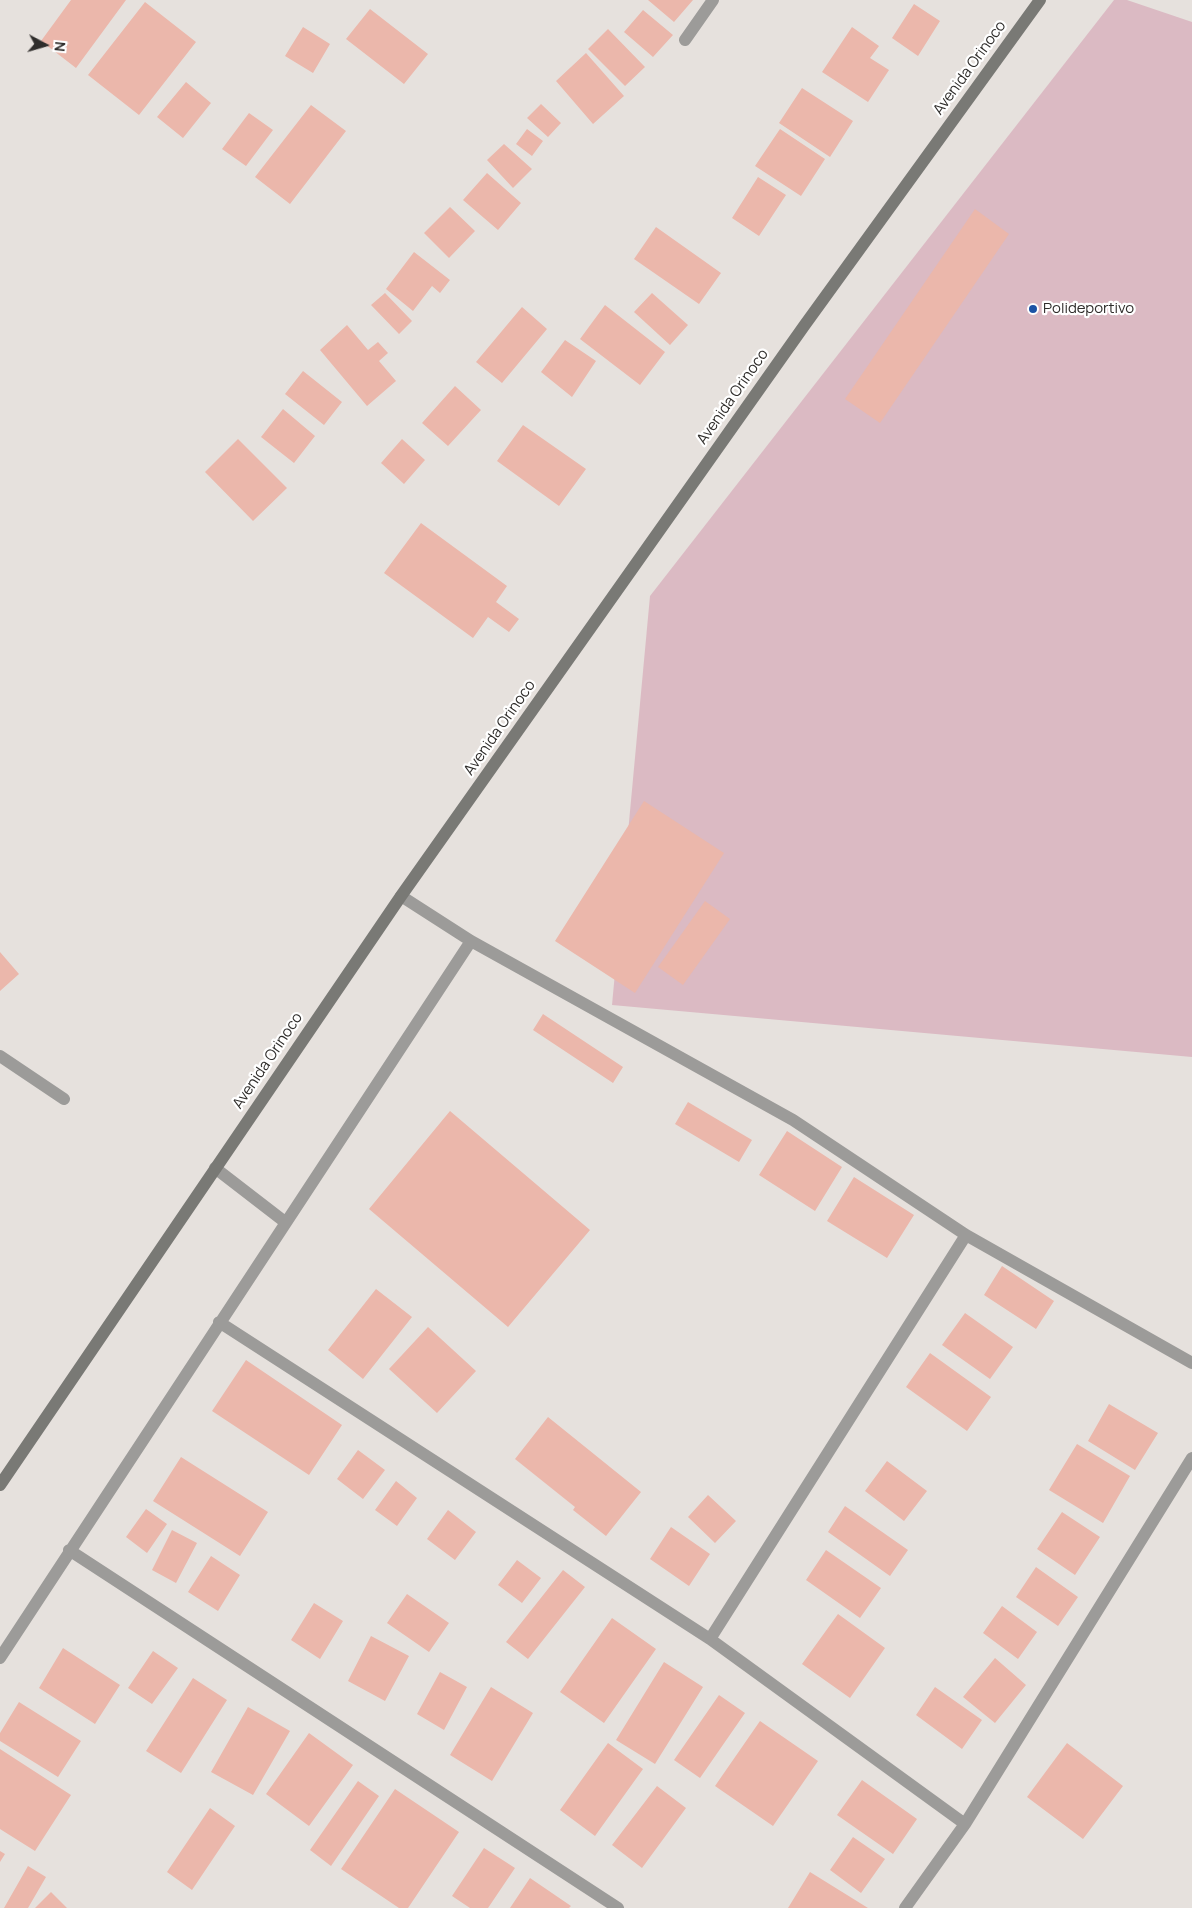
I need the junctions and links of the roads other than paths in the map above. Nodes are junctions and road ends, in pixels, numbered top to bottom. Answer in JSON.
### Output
{"nodes":[{"id":1,"x":713,"y":0,"type":"edge"},
{"id":2,"x":1040,"y":0,"type":"edge"},
{"id":3,"x":685,"y":40,"type":"dead end"},
{"id":4,"x":401,"y":896,"type":"junction"},
{"id":5,"x":471,"y":941,"type":"junction"},
{"id":6,"x":0,"y":1056,"type":"edge"},
{"id":7,"x":64,"y":1099,"type":"dead end"},
{"id":8,"x":215,"y":1168,"type":"junction"},
{"id":9,"x":285,"y":1222,"type":"junction"},
{"id":10,"x":966,"y":1235,"type":"junction"},
{"id":11,"x":219,"y":1322,"type":"junction"},
{"id":12,"x":1192,"y":1363,"type":"edge"},
{"id":13,"x":1192,"y":1458,"type":"edge"},
{"id":14,"x":0,"y":1485,"type":"edge"},
{"id":15,"x":69,"y":1550,"type":"junction"},
{"id":16,"x":710,"y":1639,"type":"junction"},
{"id":17,"x":0,"y":1658,"type":"edge"},
{"id":18,"x":965,"y":1824,"type":"junction"},
{"id":19,"x":618,"y":1908,"type":"edge"},
{"id":20,"x":905,"y":1908,"type":"edge"}],
"edges":[{"from":1,"to":3,"type":"street"},
{"from":2,"to":4,"type":"main road","name":"Avenida Orinoco"},
{"from":4,"to":5,"type":"street"},
{"from":4,"to":8,"type":"main road","name":"Avenida Orinoco"},
{"from":5,"to":9,"type":"street"},
{"from":5,"to":10,"type":"street"},
{"from":6,"to":7,"type":"street"},
{"from":8,"to":9,"type":"street"},
{"from":8,"to":14,"type":"main road","name":"Avenida Orinoco"},
{"from":9,"to":11,"type":"street"},
{"from":10,"to":12,"type":"street"},
{"from":10,"to":16,"type":"street"},
{"from":11,"to":15,"type":"street"},
{"from":11,"to":16,"type":"street"},
{"from":13,"to":18,"type":"street"},
{"from":15,"to":17,"type":"street"},
{"from":15,"to":19,"type":"street"},
{"from":16,"to":18,"type":"street"},
{"from":18,"to":20,"type":"street"}]}
